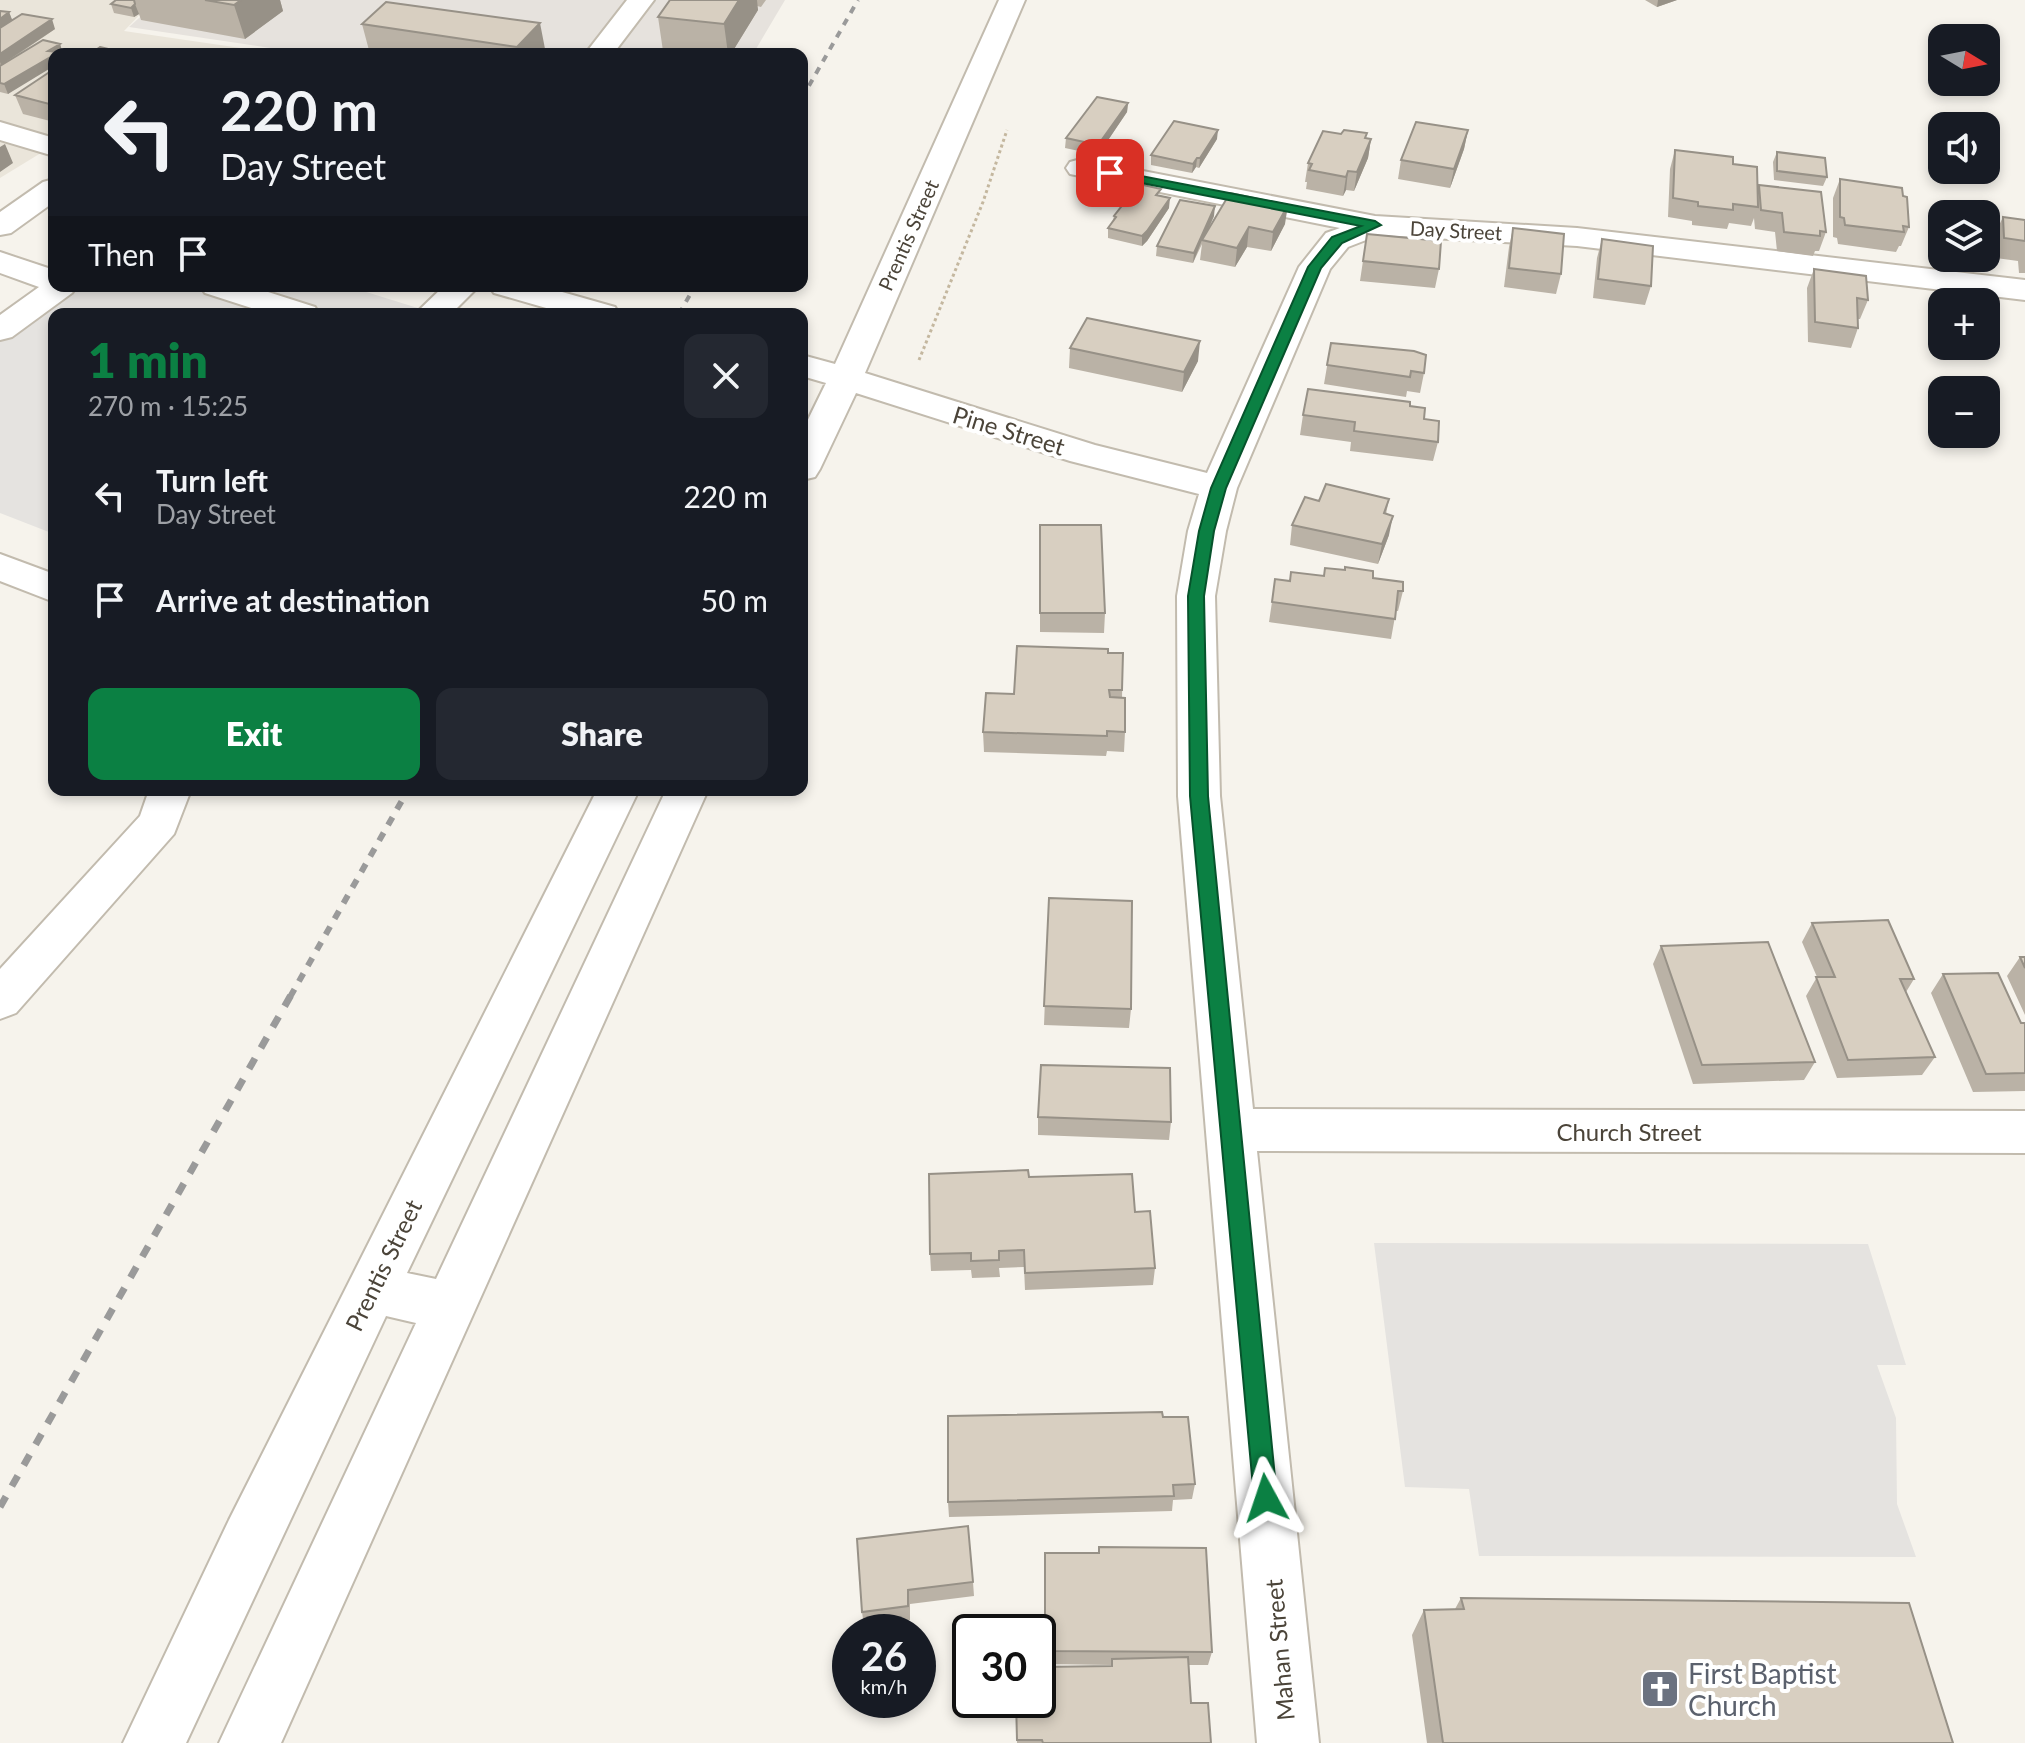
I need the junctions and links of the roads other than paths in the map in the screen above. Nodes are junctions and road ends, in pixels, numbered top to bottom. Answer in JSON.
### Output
{"nodes":[{"id":1,"x":641,"y":0,"type":"edge"},
{"id":2,"x":1012,"y":0,"type":"edge"},
{"id":3,"x":604,"y":48,"type":"edge"},
{"id":4,"x":0,"y":131,"type":"edge"},
{"id":5,"x":48,"y":145,"type":"edge"},
{"id":6,"x":1081,"y":168,"type":"dead end"},
{"id":7,"x":48,"y":192,"type":"edge"},
{"id":8,"x":1375,"y":225,"type":"junction"},
{"id":9,"x":0,"y":226,"type":"edge"},
{"id":10,"x":0,"y":262,"type":"edge"},
{"id":11,"x":48,"y":279,"type":"edge"},
{"id":12,"x":2025,"y":290,"type":"edge"},
{"id":13,"x":53,"y":292,"type":"edge"},
{"id":14,"x":235,"y":292,"type":"edge"},
{"id":15,"x":456,"y":292,"type":"edge"},
{"id":16,"x":526,"y":292,"type":"edge"},
{"id":17,"x":284,"y":308,"type":"edge"},
{"id":18,"x":438,"y":308,"type":"edge"},
{"id":19,"x":582,"y":308,"type":"edge"},
{"id":20,"x":0,"y":330,"type":"edge"},
{"id":21,"x":808,"y":367,"type":"edge"},
{"id":22,"x":845,"y":379,"type":"junction"},
{"id":23,"x":808,"y":456,"type":"edge"},
{"id":24,"x":1219,"y":488,"type":"junction"},
{"id":25,"x":0,"y":567,"type":"edge"},
{"id":26,"x":48,"y":587,"type":"edge"},
{"id":27,"x":168,"y":796,"type":"edge"},
{"id":28,"x":615,"y":796,"type":"edge"},
{"id":29,"x":684,"y":796,"type":"edge"},
{"id":30,"x":0,"y":1000,"type":"edge"},
{"id":31,"x":1233,"y":1130,"type":"junction"},
{"id":32,"x":2025,"y":1132,"type":"edge"},
{"id":33,"x":371,"y":1289,"type":"junction"},
{"id":34,"x":448,"y":1306,"type":"junction"},
{"id":35,"x":154,"y":1743,"type":"edge"},
{"id":36,"x":250,"y":1743,"type":"edge"},
{"id":37,"x":1288,"y":1743,"type":"edge"}],
"edges":[{"from":1,"to":3,"type":"street"},
{"from":2,"to":22,"type":"street","name":"Prentis Street"},
{"from":4,"to":5,"type":"street"},
{"from":6,"to":8,"type":"street","name":"Day Street"},
{"from":7,"to":9,"type":"street"},
{"from":8,"to":12,"type":"street","name":"Day Street"},
{"from":8,"to":24,"type":"street","name":"Mahan Street"},
{"from":10,"to":11,"type":"street"},
{"from":13,"to":20,"type":"street"},
{"from":14,"to":17,"type":"street"},
{"from":15,"to":18,"type":"street"},
{"from":16,"to":19,"type":"street"},
{"from":21,"to":22,"type":"street","name":"Pine Street"},
{"from":22,"to":23,"type":"street","name":"Prentis Street"},
{"from":22,"to":24,"type":"street","name":"Pine Street"},
{"from":24,"to":31,"type":"street","name":"Mahan Street"},
{"from":25,"to":26,"type":"street"},
{"from":27,"to":30,"type":"street"},
{"from":28,"to":33,"type":"street","name":"Prentis Street"},
{"from":29,"to":34,"type":"street"},
{"from":31,"to":32,"type":"street","name":"Church Street"},
{"from":31,"to":37,"type":"street","name":"Mahan Street"},
{"from":33,"to":34,"type":"street"},
{"from":33,"to":35,"type":"street","name":"Prentis Street"},
{"from":34,"to":36,"type":"street"}]}
